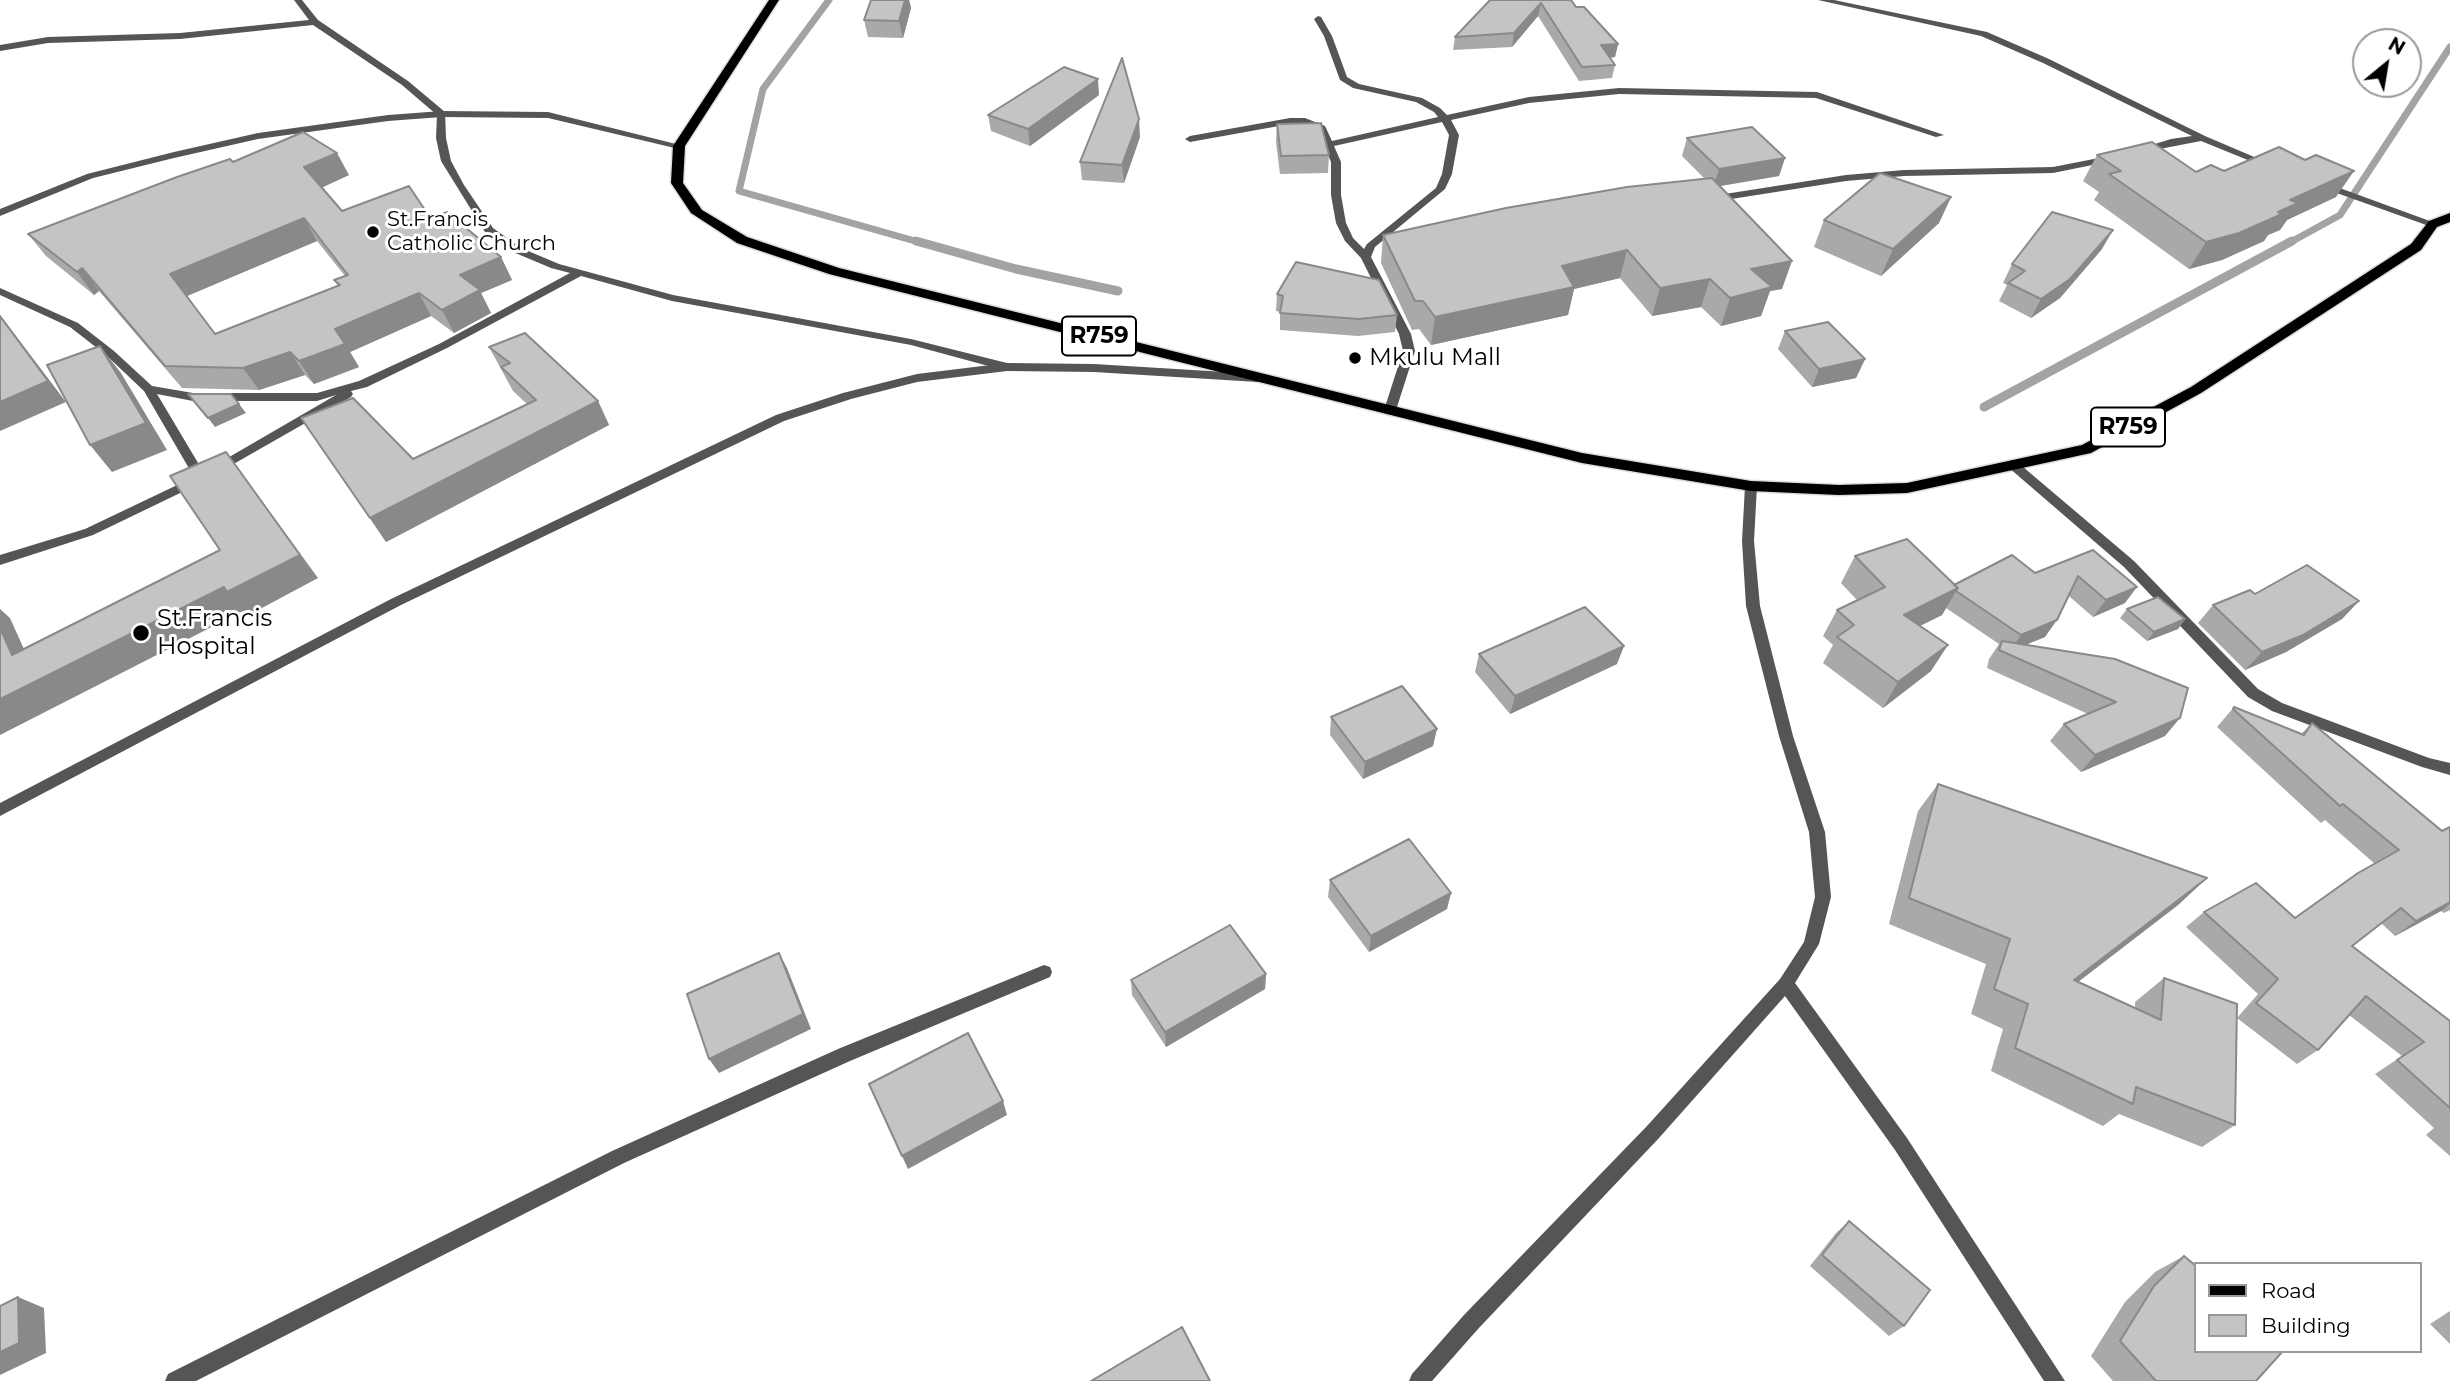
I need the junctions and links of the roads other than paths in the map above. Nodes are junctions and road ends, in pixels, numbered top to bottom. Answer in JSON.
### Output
{"nodes":[{"id":1,"x":298,"y":0,"type":"edge"},
{"id":2,"x":774,"y":0,"type":"edge"},
{"id":3,"x":1822,"y":0,"type":"edge"},
{"id":4,"x":1318,"y":19,"type":"dead end"},
{"id":5,"x":315,"y":22,"type":"junction"},
{"id":6,"x":0,"y":48,"type":"edge"},
{"id":7,"x":442,"y":114,"type":"junction"},
{"id":8,"x":1444,"y":118,"type":"junction"},
{"id":9,"x":1939,"y":135,"type":"dead end"},
{"id":10,"x":2202,"y":138,"type":"junction"},
{"id":11,"x":1190,"y":139,"type":"dead end"},
{"id":12,"x":1329,"y":144,"type":"junction"},
{"id":13,"x":679,"y":146,"type":"junction"},
{"id":14,"x":2278,"y":169,"type":"edge"},
{"id":15,"x":2318,"y":183,"type":"edge"},
{"id":16,"x":1695,"y":200,"type":"edge"},
{"id":17,"x":0,"y":214,"type":"edge"},
{"id":18,"x":2450,"y":217,"type":"edge"},
{"id":19,"x":2433,"y":224,"type":"junction"},
{"id":20,"x":1366,"y":257,"type":"junction"},
{"id":21,"x":579,"y":273,"type":"junction"},
{"id":22,"x":0,"y":291,"type":"edge"},
{"id":23,"x":1007,"y":367,"type":"junction"},
{"id":24,"x":1263,"y":378,"type":"junction"},
{"id":25,"x":363,"y":384,"type":"junction"},
{"id":26,"x":148,"y":388,"type":"junction"},
{"id":27,"x":1390,"y":411,"type":"junction"},
{"id":28,"x":2012,"y":464,"type":"junction"},
{"id":29,"x":201,"y":478,"type":"junction"},
{"id":30,"x":1751,"y":486,"type":"junction"},
{"id":31,"x":0,"y":560,"type":"edge"},
{"id":32,"x":2450,"y":769,"type":"edge"},
{"id":33,"x":0,"y":810,"type":"edge"},
{"id":34,"x":1044,"y":972,"type":"dead end"},
{"id":35,"x":1786,"y":984,"type":"junction"},
{"id":36,"x":175,"y":1381,"type":"edge"},
{"id":37,"x":1419,"y":1381,"type":"edge"},
{"id":38,"x":2055,"y":1381,"type":"edge"}],
"edges":[{"from":1,"to":5,"type":"street"},
{"from":2,"to":13,"type":"main road","number":"R759"},
{"from":3,"to":10,"type":"street"},
{"from":4,"to":8,"type":"street"},
{"from":5,"to":6,"type":"street"},
{"from":5,"to":7,"type":"street"},
{"from":7,"to":13,"type":"street"},
{"from":7,"to":17,"type":"street"},
{"from":7,"to":21,"type":"street"},
{"from":8,"to":9,"type":"street"},
{"from":8,"to":12,"type":"street"},
{"from":8,"to":20,"type":"street"},
{"from":10,"to":14,"type":"street"},
{"from":10,"to":16,"type":"street"},
{"from":11,"to":12,"type":"street"},
{"from":12,"to":20,"type":"street"},
{"from":13,"to":24,"type":"main road","number":"R759"},
{"from":15,"to":19,"type":"street"},
{"from":18,"to":19,"type":"main road","number":"R759"},
{"from":19,"to":28,"type":"main road","number":"R759"},
{"from":20,"to":27,"type":"street"},
{"from":21,"to":23,"type":"street"},
{"from":21,"to":25,"type":"street"},
{"from":22,"to":26,"type":"street"},
{"from":23,"to":24,"type":"street"},
{"from":23,"to":33,"type":"street"},
{"from":24,"to":27,"type":"main road","number":"R759"},
{"from":25,"to":26,"type":"street"},
{"from":25,"to":29,"type":"street"},
{"from":26,"to":29,"type":"street"},
{"from":27,"to":30,"type":"main road","number":"R759"},
{"from":28,"to":30,"type":"main road","number":"R759"},
{"from":28,"to":32,"type":"street"},
{"from":29,"to":31,"type":"street"},
{"from":30,"to":35,"type":"street"},
{"from":34,"to":36,"type":"street"},
{"from":35,"to":37,"type":"street"},
{"from":35,"to":38,"type":"street"}]}
